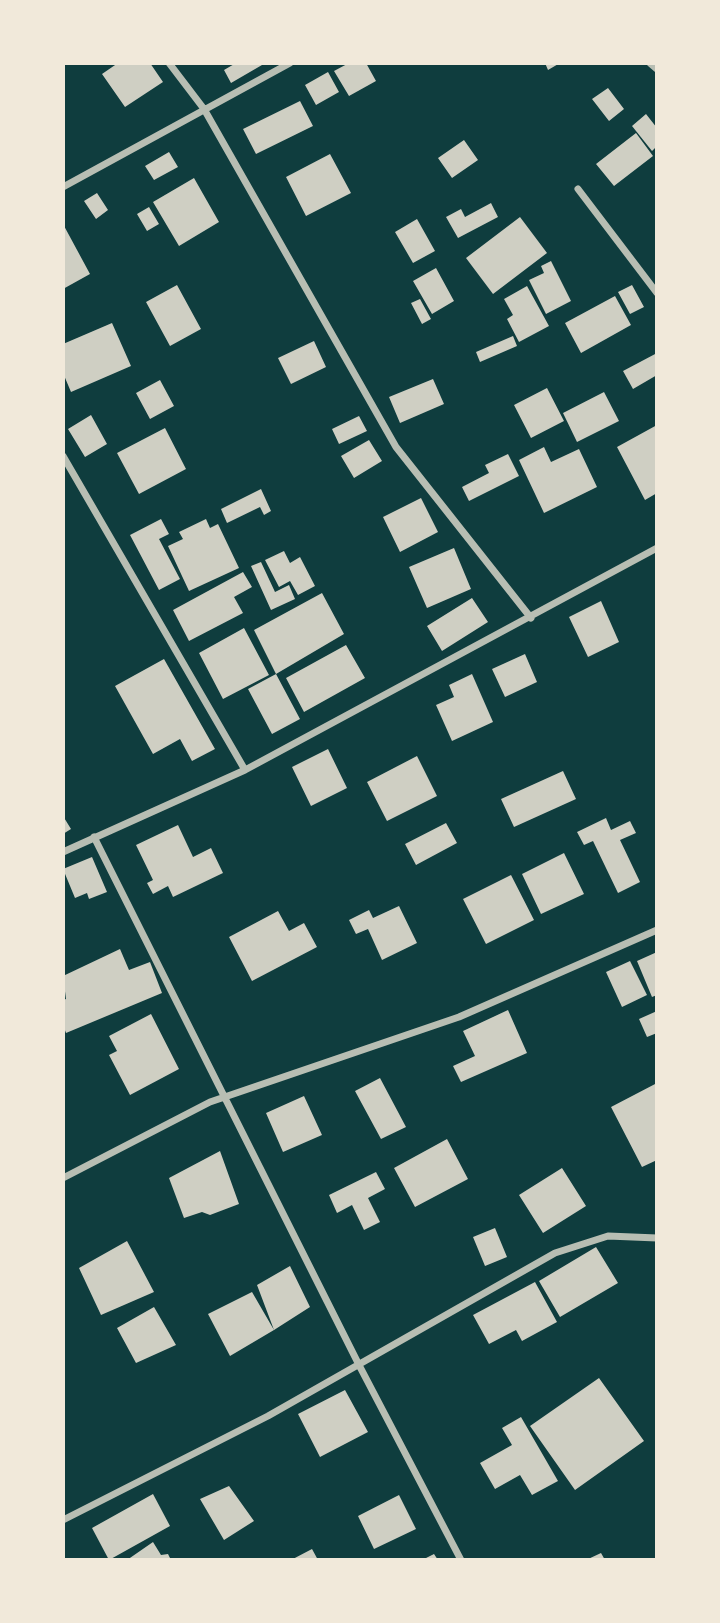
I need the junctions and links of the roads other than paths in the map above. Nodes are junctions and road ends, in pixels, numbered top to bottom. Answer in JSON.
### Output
{"nodes":[{"id":1,"x":169,"y":63,"type":"edge"},
{"id":2,"x":290,"y":63,"type":"edge"},
{"id":3,"x":650,"y":63,"type":"edge"},
{"id":4,"x":657,"y":69,"type":"edge"},
{"id":5,"x":204,"y":109,"type":"junction"},
{"id":6,"x":63,"y":187,"type":"edge"},
{"id":7,"x":578,"y":189,"type":"dead end"},
{"id":8,"x":657,"y":293,"type":"edge"},
{"id":9,"x":63,"y":456,"type":"edge"},
{"id":10,"x":657,"y":548,"type":"edge"},
{"id":11,"x":531,"y":618,"type":"junction"},
{"id":12,"x":245,"y":770,"type":"junction"},
{"id":13,"x":94,"y":836,"type":"junction"},
{"id":14,"x":63,"y":852,"type":"edge"},
{"id":15,"x":657,"y":930,"type":"edge"},
{"id":16,"x":224,"y":1097,"type":"junction"},
{"id":17,"x":63,"y":1178,"type":"edge"},
{"id":18,"x":657,"y":1238,"type":"edge"},
{"id":19,"x":359,"y":1365,"type":"junction"},
{"id":20,"x":63,"y":1520,"type":"edge"},
{"id":21,"x":461,"y":1560,"type":"edge"}],
"edges":[{"from":1,"to":5,"type":"street"},
{"from":2,"to":5,"type":"street"},
{"from":3,"to":4,"type":"street"},
{"from":5,"to":6,"type":"street"},
{"from":5,"to":11,"type":"street"},
{"from":7,"to":8,"type":"street"},
{"from":9,"to":12,"type":"street"},
{"from":10,"to":11,"type":"street"},
{"from":11,"to":12,"type":"street"},
{"from":12,"to":13,"type":"street"},
{"from":13,"to":14,"type":"street"},
{"from":13,"to":16,"type":"street"},
{"from":15,"to":16,"type":"street"},
{"from":16,"to":17,"type":"street"},
{"from":16,"to":19,"type":"street"},
{"from":18,"to":19,"type":"street"},
{"from":19,"to":20,"type":"street"},
{"from":19,"to":21,"type":"street"}]}
